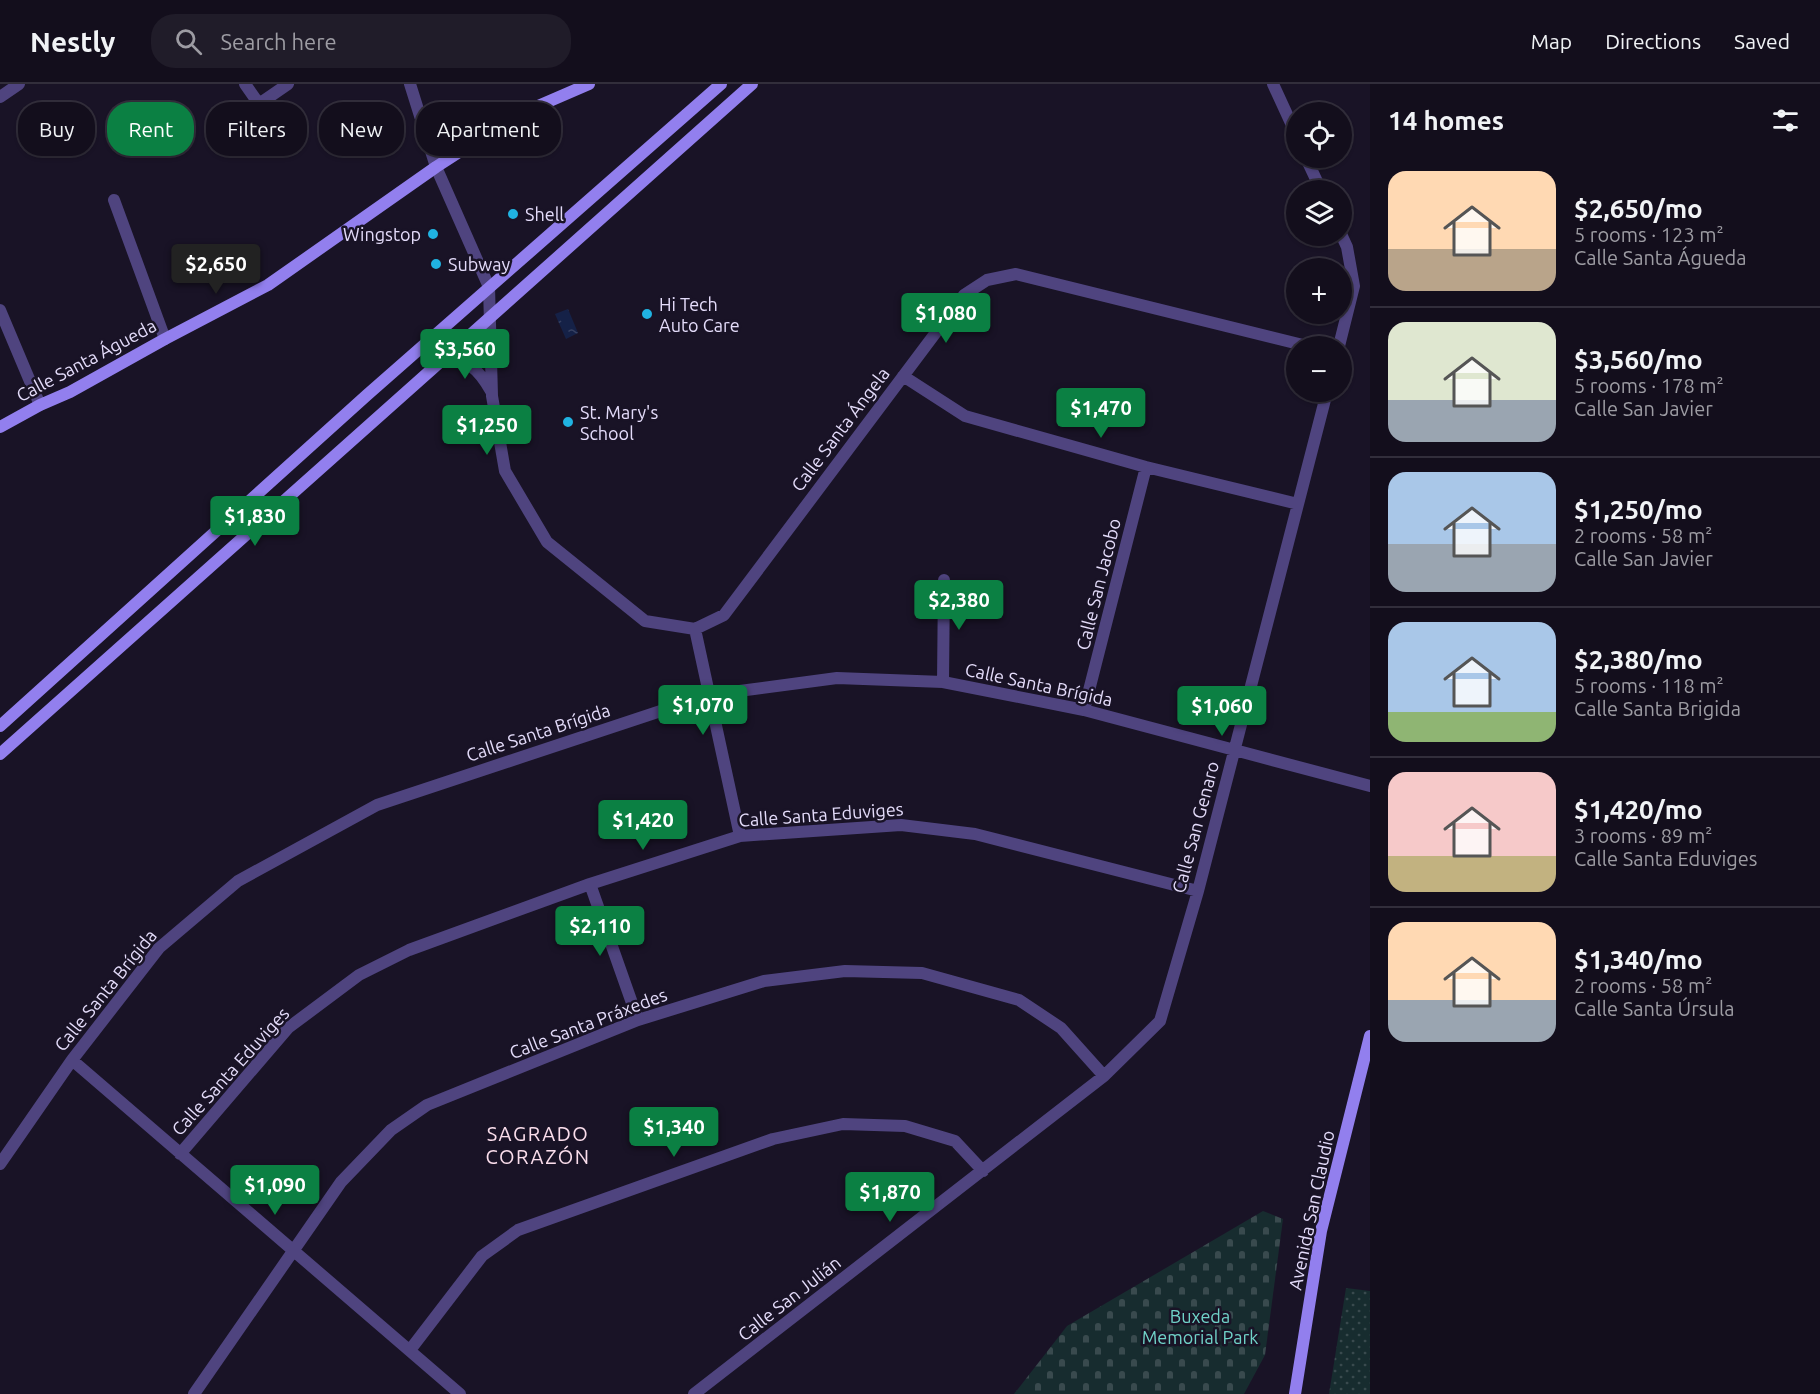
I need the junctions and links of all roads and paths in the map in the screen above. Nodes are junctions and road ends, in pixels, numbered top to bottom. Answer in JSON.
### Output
{"nodes":[{"id":1,"x":19,"y":84,"type":"edge"},
{"id":2,"x":245,"y":84,"type":"edge"},
{"id":3,"x":288,"y":84,"type":"edge"},
{"id":4,"x":410,"y":84,"type":"edge"},
{"id":5,"x":589,"y":84,"type":"edge"},
{"id":6,"x":722,"y":84,"type":"edge"},
{"id":7,"x":752,"y":84,"type":"edge"},
{"id":8,"x":1273,"y":84,"type":"edge"},
{"id":9,"x":0,"y":96,"type":"edge"},
{"id":10,"x":1286,"y":112,"type":"edge"},
{"id":11,"x":436,"y":167,"type":"junction"},
{"id":12,"x":114,"y":200,"type":"dead end"},
{"id":13,"x":1347,"y":246,"type":"edge"},
{"id":14,"x":489,"y":286,"type":"junction"},
{"id":15,"x":0,"y":310,"type":"edge"},
{"id":16,"x":490,"y":318,"type":"junction"},
{"id":17,"x":1342,"y":336,"type":"edge"},
{"id":18,"x":165,"y":339,"type":"junction"},
{"id":19,"x":1286,"y":341,"type":"edge"},
{"id":20,"x":443,"y":359,"type":"junction"},
{"id":21,"x":903,"y":376,"type":"junction"},
{"id":22,"x":492,"y":393,"type":"junction"},
{"id":23,"x":1324,"y":402,"type":"edge"},
{"id":24,"x":40,"y":405,"type":"junction"},
{"id":25,"x":0,"y":427,"type":"edge"},
{"id":26,"x":1146,"y":467,"type":"junction"},
{"id":27,"x":1298,"y":504,"type":"junction"},
{"id":28,"x":944,"y":580,"type":"dead end"},
{"id":29,"x":694,"y":629,"type":"junction"},
{"id":30,"x":944,"y":682,"type":"junction"},
{"id":31,"x":709,"y":694,"type":"junction"},
{"id":32,"x":1084,"y":710,"type":"junction"},
{"id":33,"x":0,"y":726,"type":"edge"},
{"id":34,"x":1234,"y":750,"type":"junction"},
{"id":35,"x":0,"y":754,"type":"edge"},
{"id":36,"x":1370,"y":786,"type":"edge"},
{"id":37,"x":740,"y":836,"type":"junction"},
{"id":38,"x":590,"y":884,"type":"junction"},
{"id":39,"x":1198,"y":891,"type":"junction"},
{"id":40,"x":638,"y":1020,"type":"junction"},
{"id":41,"x":1370,"y":1036,"type":"edge"},
{"id":42,"x":72,"y":1060,"type":"junction"},
{"id":43,"x":1104,"y":1076,"type":"junction"},
{"id":44,"x":180,"y":1154,"type":"junction"},
{"id":45,"x":0,"y":1164,"type":"edge"},
{"id":46,"x":983,"y":1171,"type":"junction"},
{"id":47,"x":292,"y":1251,"type":"junction"},
{"id":48,"x":410,"y":1350,"type":"junction"},
{"id":49,"x":194,"y":1394,"type":"edge"},
{"id":50,"x":460,"y":1394,"type":"edge"},
{"id":51,"x":694,"y":1394,"type":"edge"},
{"id":52,"x":1295,"y":1394,"type":"edge"}],
"edges":[{"from":1,"to":9,"type":"street"},
{"from":2,"to":3,"type":"street"},
{"from":4,"to":11,"type":"street"},
{"from":5,"to":11,"type":"main road","name":"Calle Santa Águeda"},
{"from":6,"to":14,"type":"main road"},
{"from":7,"to":16,"type":"main road"},
{"from":8,"to":10,"type":"street"},
{"from":11,"to":14,"type":"street"},
{"from":11,"to":18,"type":"main road","name":"Calle Santa Águeda"},
{"from":12,"to":18,"type":"street"},
{"from":13,"to":17,"type":"street"},
{"from":14,"to":16,"type":"street"},
{"from":14,"to":33,"type":"main road"},
{"from":15,"to":24,"type":"street"},
{"from":16,"to":20,"type":"main road"},
{"from":16,"to":22,"type":"street"},
{"from":18,"to":24,"type":"main road","name":"Calle Santa Águeda"},
{"from":19,"to":21,"type":"street","name":"Calle Santa Ángela"},
{"from":20,"to":22,"type":"street"},
{"from":20,"to":35,"type":"main road"},
{"from":21,"to":26,"type":"street"},
{"from":21,"to":29,"type":"street","name":"Calle Santa Ángela"},
{"from":22,"to":29,"type":"street"},
{"from":23,"to":27,"type":"street","name":"Calle San Genaro"},
{"from":24,"to":25,"type":"main road","name":"Calle Santa Águeda"},
{"from":26,"to":27,"type":"street"},
{"from":26,"to":32,"type":"street","name":"Calle San Jacobo"},
{"from":27,"to":34,"type":"street","name":"Calle San Genaro"},
{"from":28,"to":30,"type":"street"},
{"from":29,"to":31,"type":"street"},
{"from":30,"to":31,"type":"street","name":"Calle Santa Brígida"},
{"from":30,"to":32,"type":"street","name":"Calle Santa Brígida"},
{"from":31,"to":37,"type":"street"},
{"from":31,"to":42,"type":"street","name":"Calle Santa Brígida"},
{"from":32,"to":34,"type":"street","name":"Calle Santa Brígida"},
{"from":34,"to":36,"type":"street","name":"Calle Santa Brígida"},
{"from":34,"to":39,"type":"street","name":"Calle San Genaro"},
{"from":37,"to":38,"type":"street","name":"Calle Santa Eduviges"},
{"from":37,"to":39,"type":"street","name":"Calle Santa Eduviges"},
{"from":38,"to":40,"type":"street"},
{"from":38,"to":44,"type":"street","name":"Calle Santa Eduviges"},
{"from":39,"to":43,"type":"street","name":"Calle San Genaro"},
{"from":40,"to":43,"type":"street","name":"Calle Santa Práxedes"},
{"from":40,"to":47,"type":"street","name":"Calle Santa Práxedes"},
{"from":41,"to":52,"type":"main road","name":"Avenida San Claudio"},
{"from":42,"to":44,"type":"street"},
{"from":42,"to":45,"type":"street","name":"Calle Santa Brígida"},
{"from":43,"to":46,"type":"street","name":"Calle San Julián"},
{"from":44,"to":47,"type":"street"},
{"from":46,"to":48,"type":"street"},
{"from":46,"to":51,"type":"street","name":"Calle San Julián"},
{"from":47,"to":48,"type":"street"},
{"from":47,"to":49,"type":"street","name":"Calle Santa Práxedes"},
{"from":48,"to":50,"type":"street"}]}
